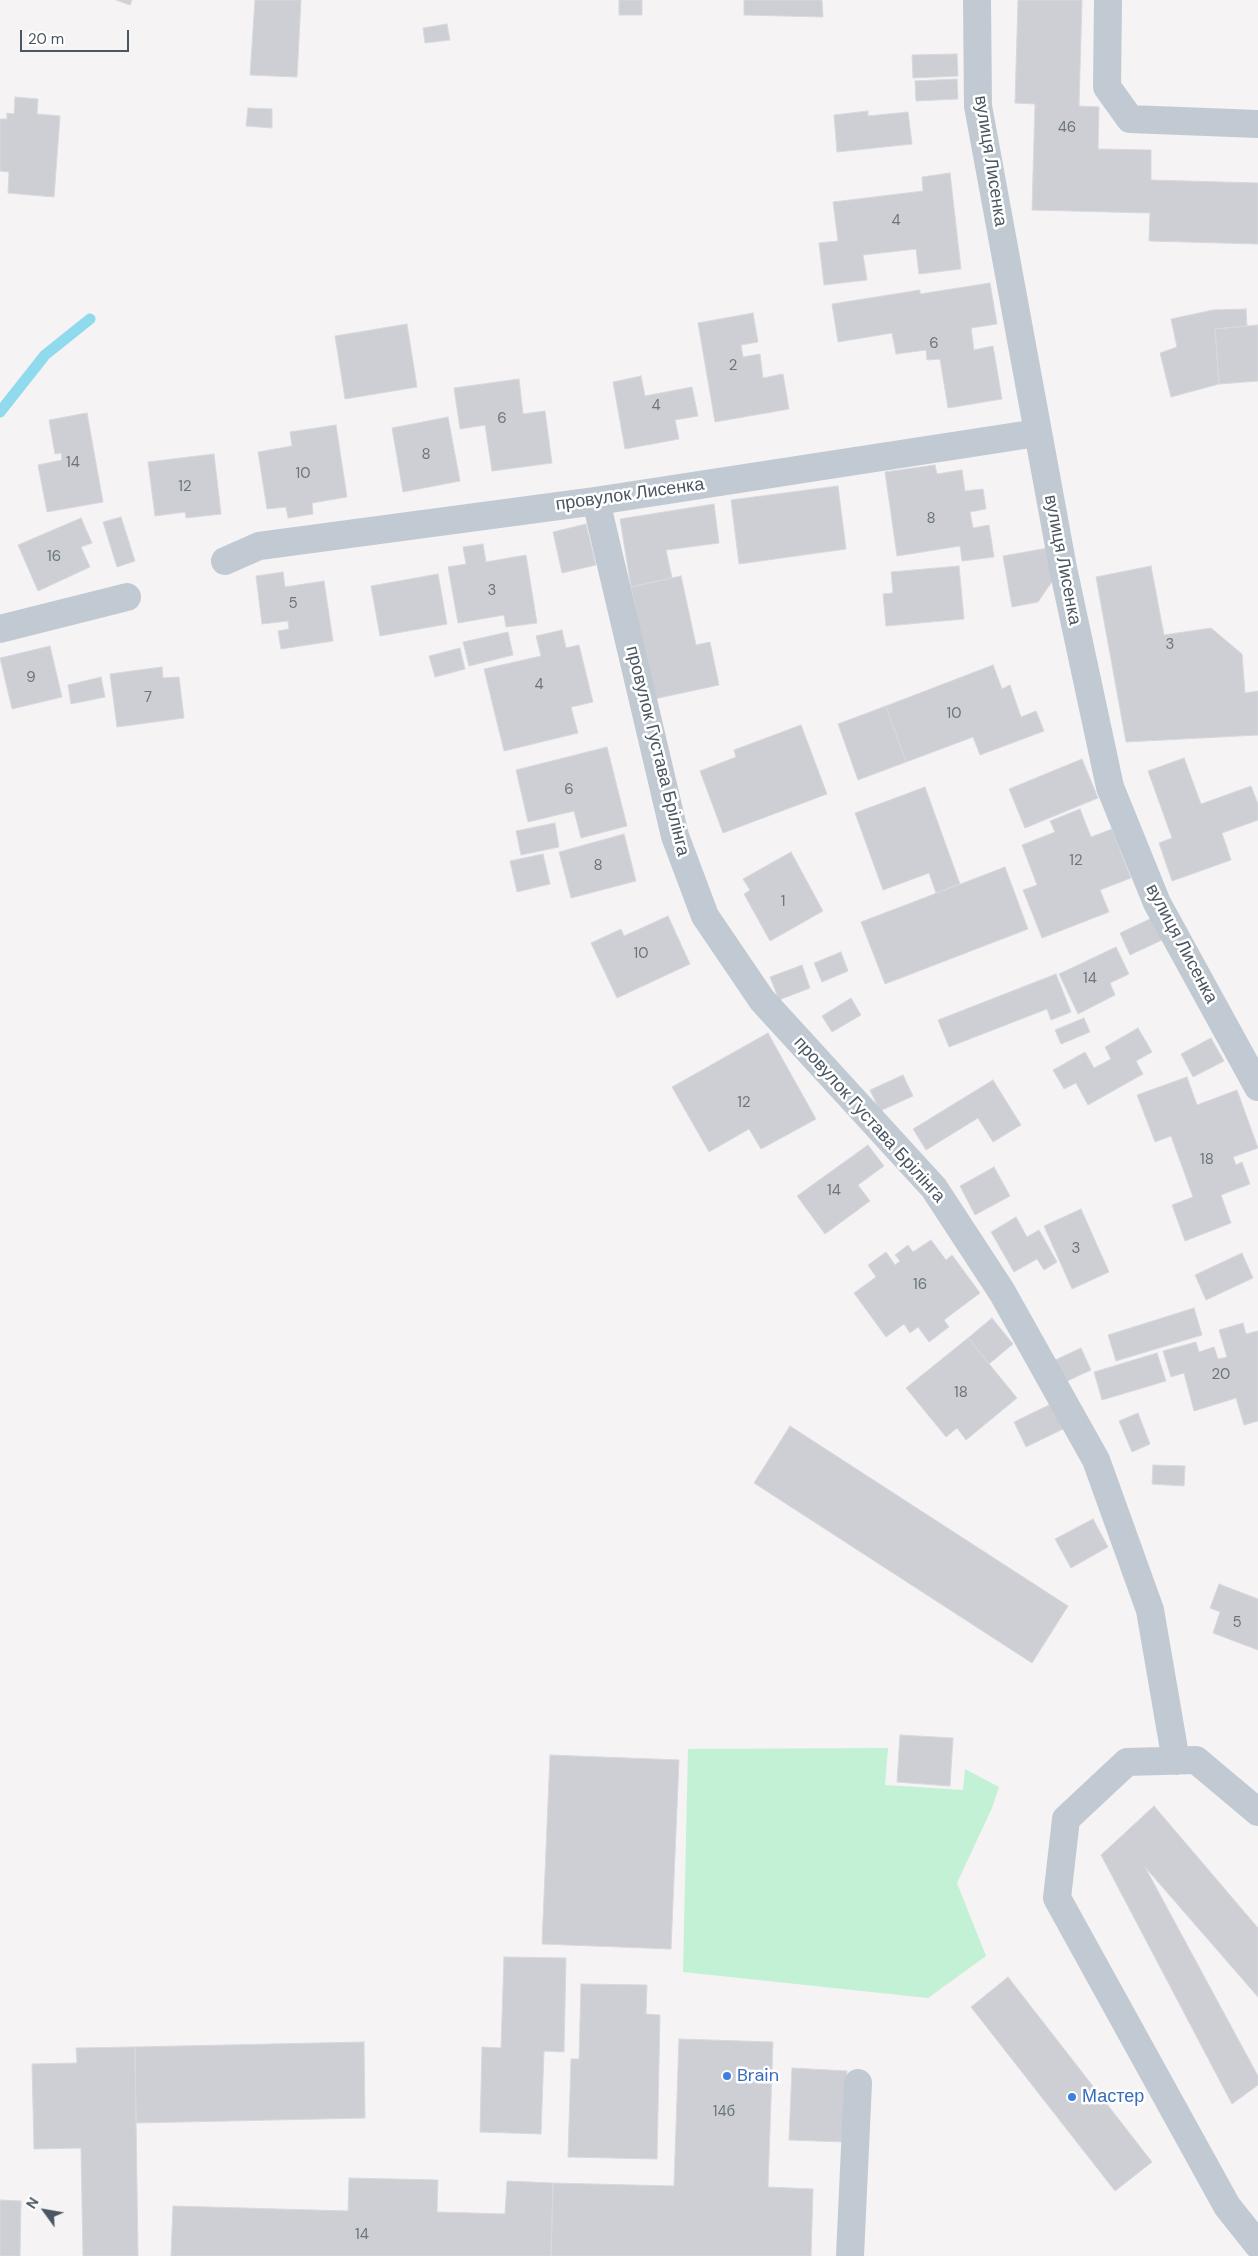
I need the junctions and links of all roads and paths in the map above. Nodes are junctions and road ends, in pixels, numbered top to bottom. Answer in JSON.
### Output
{"nodes":[{"id":1,"x":977,"y":0,"type":"edge"},
{"id":2,"x":1108,"y":0,"type":"edge"},
{"id":3,"x":1258,"y":124,"type":"edge"},
{"id":4,"x":1038,"y":433,"type":"junction"},
{"id":5,"x":596,"y":501,"type":"junction"},
{"id":6,"x":225,"y":561,"type":"dead end"},
{"id":7,"x":127,"y":597,"type":"dead end"},
{"id":8,"x":0,"y":629,"type":"edge"},
{"id":9,"x":1258,"y":1087,"type":"edge"},
{"id":10,"x":1176,"y":1761,"type":"junction"},
{"id":11,"x":1258,"y":1812,"type":"edge"},
{"id":12,"x":858,"y":2083,"type":"dead end"},
{"id":13,"x":1258,"y":2245,"type":"edge"},
{"id":14,"x":850,"y":2256,"type":"edge"}],
"edges":[{"from":1,"to":4,"type":"street","name":"вулиця Лисенка"},
{"from":2,"to":3,"type":"street"},
{"from":4,"to":5,"type":"street","name":"провулок Лисенка"},
{"from":4,"to":9,"type":"street","name":"вулиця Лисенка"},
{"from":5,"to":6,"type":"street","name":"провулок Лисенка"},
{"from":5,"to":10,"type":"street","name":"провулок Густава Брілінга"},
{"from":7,"to":8,"type":"street"},
{"from":10,"to":11,"type":"street"},
{"from":10,"to":13,"type":"street"},
{"from":12,"to":14,"type":"street"}]}
